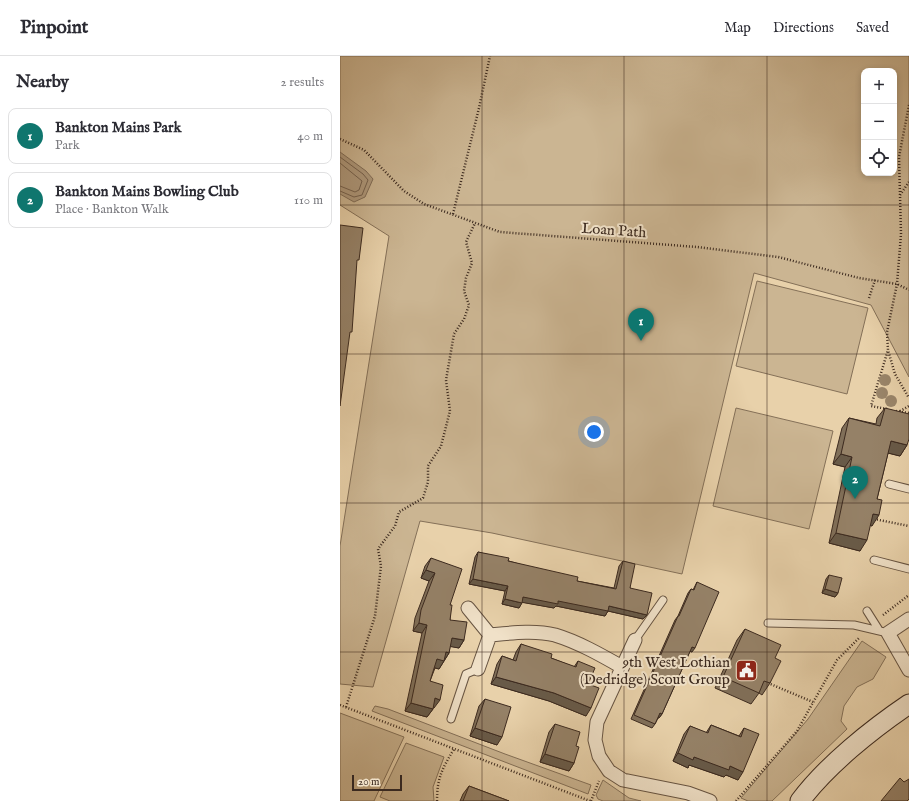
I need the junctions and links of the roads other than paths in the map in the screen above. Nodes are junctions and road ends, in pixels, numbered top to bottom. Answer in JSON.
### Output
{"nodes":[{"id":1,"x":889,"y":484,"type":"dead end"},
{"id":2,"x":909,"y":489,"type":"edge"},
{"id":3,"x":874,"y":560,"type":"dead end"},
{"id":4,"x":909,"y":569,"type":"edge"},
{"id":5,"x":663,"y":600,"type":"dead end"},
{"id":6,"x":468,"y":608,"type":"dead end"},
{"id":7,"x":867,"y":611,"type":"dead end"},
{"id":8,"x":909,"y":619,"type":"edge"},
{"id":9,"x":768,"y":623,"type":"dead end"},
{"id":10,"x":878,"y":629,"type":"junction"},
{"id":11,"x":490,"y":635,"type":"junction"},
{"id":12,"x":635,"y":640,"type":"joint"},
{"id":13,"x":622,"y":667,"type":"junction"},
{"id":14,"x":478,"y":669,"type":"joint"},
{"id":15,"x":909,"y":670,"type":"edge"},
{"id":16,"x":909,"y":704,"type":"edge"},
{"id":17,"x":451,"y":719,"type":"dead end"},
{"id":18,"x":710,"y":801,"type":"edge"},
{"id":19,"x":800,"y":801,"type":"edge"}],
"edges":[{"from":1,"to":2,"type":"lane"},
{"from":3,"to":4,"type":"lane"},
{"from":5,"to":12,"type":"lane"},
{"from":6,"to":11,"type":"street"},
{"from":7,"to":10,"type":"lane"},
{"from":8,"to":10,"type":"street"},
{"from":9,"to":10,"type":"lane"},
{"from":10,"to":15,"type":"street"},
{"from":11,"to":13,"type":"street"},
{"from":11,"to":14,"type":"street"},
{"from":12,"to":13,"type":"street"},
{"from":13,"to":18,"type":"street"},
{"from":14,"to":17,"type":"lane"},
{"from":16,"to":19,"type":"street"}]}
